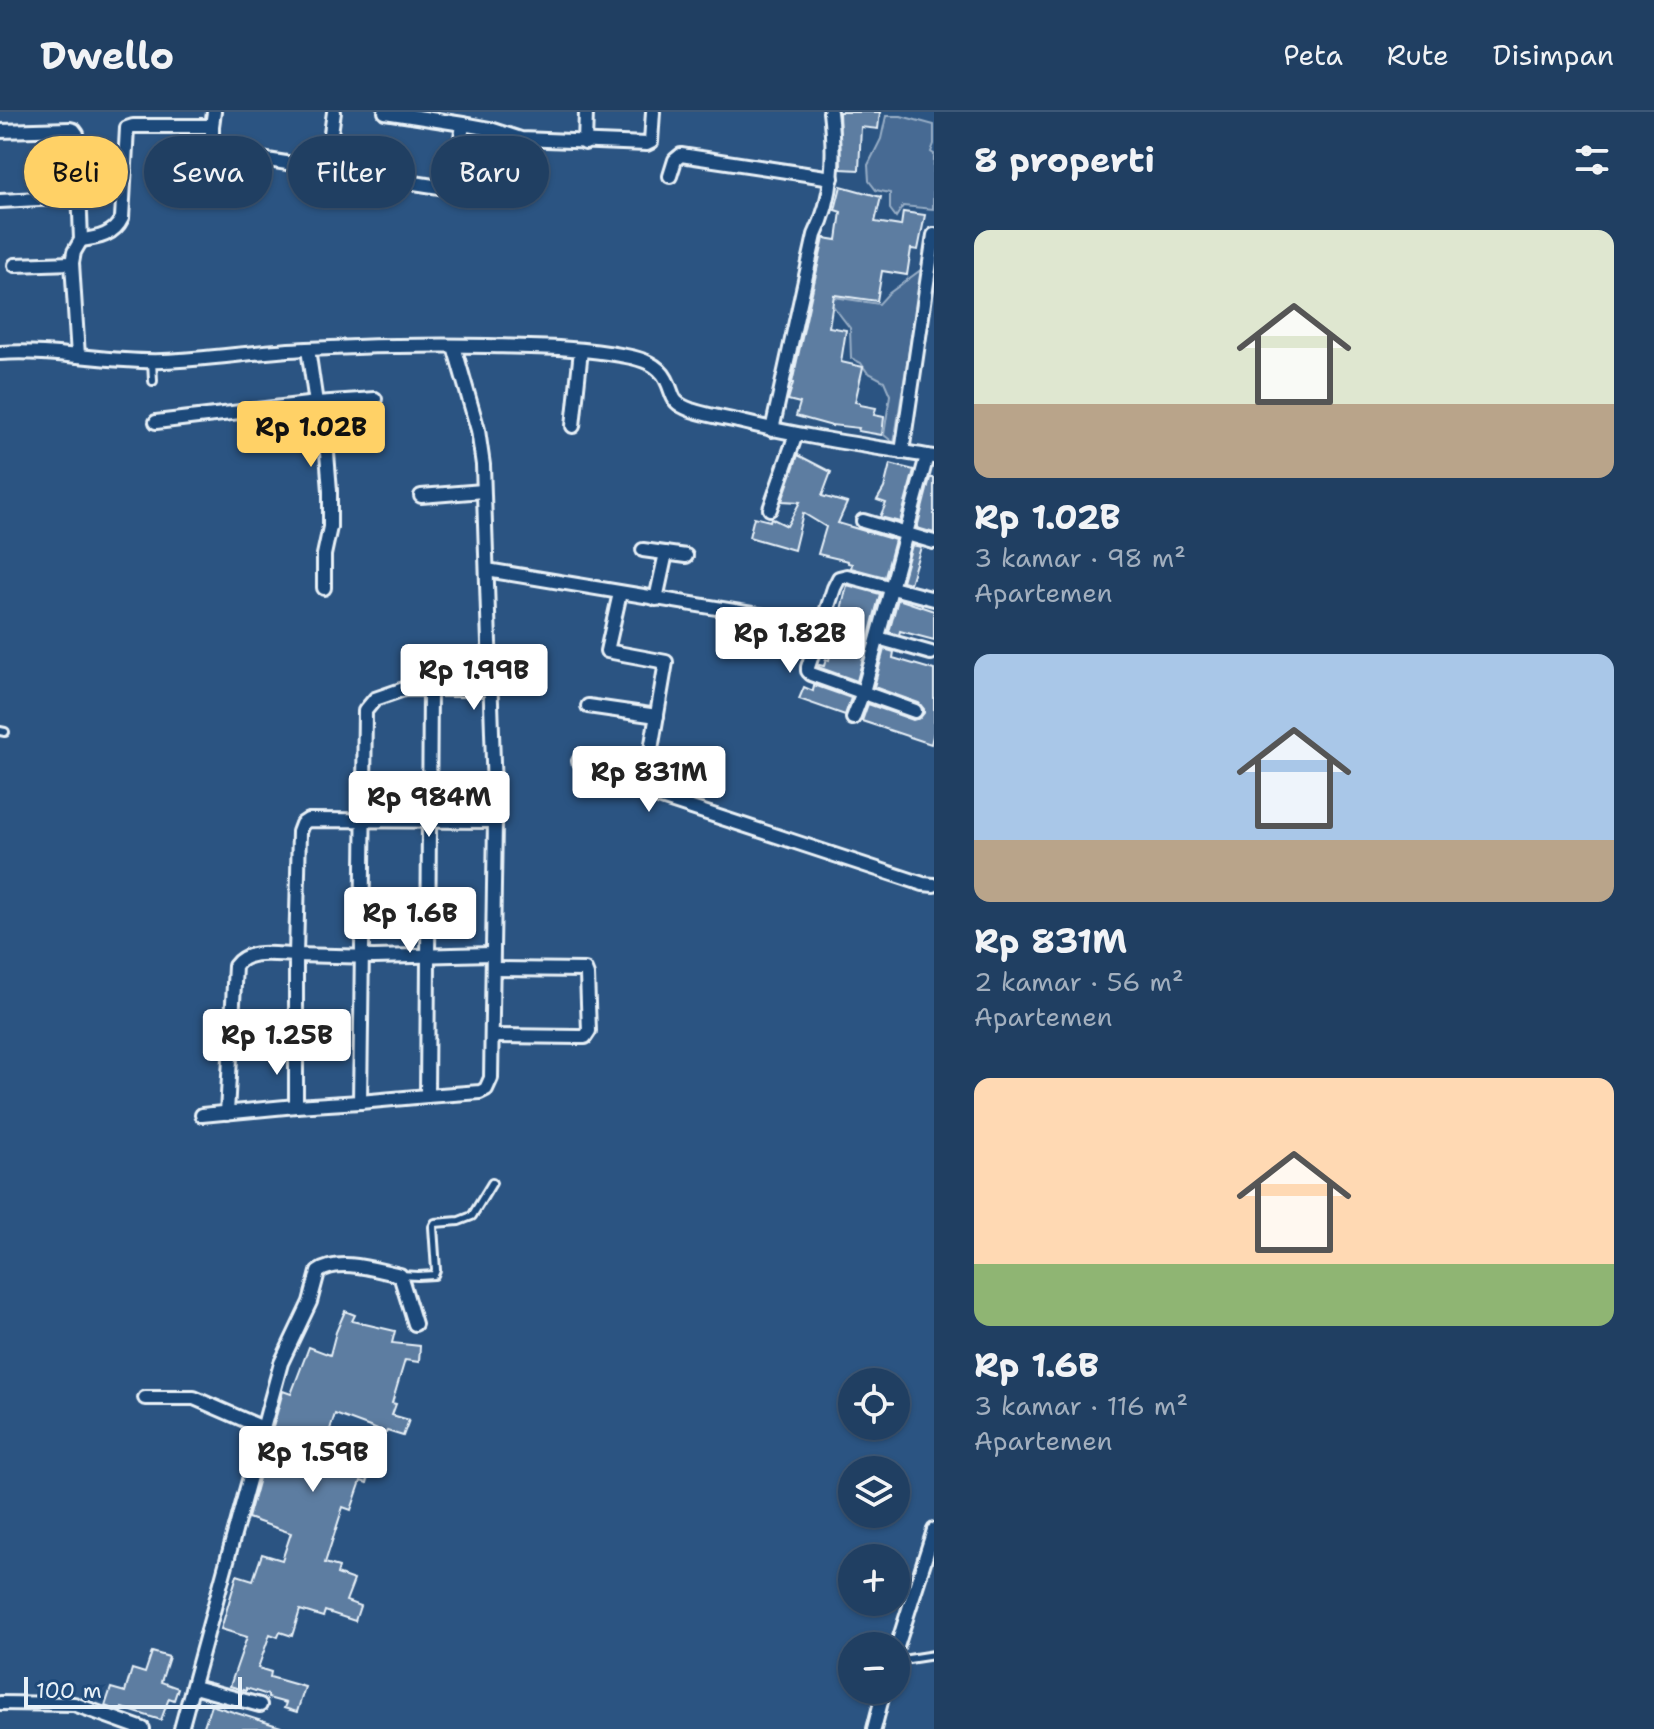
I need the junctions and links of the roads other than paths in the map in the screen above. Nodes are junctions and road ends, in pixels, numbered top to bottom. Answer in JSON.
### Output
{"nodes":[{"id":1,"x":214,"y":112,"type":"edge"},
{"id":2,"x":334,"y":112,"type":"edge"},
{"id":3,"x":385,"y":112,"type":"edge"},
{"id":4,"x":586,"y":112,"type":"edge"},
{"id":5,"x":653,"y":112,"type":"edge"},
{"id":6,"x":830,"y":112,"type":"edge"},
{"id":7,"x":463,"y":124,"type":"junction"},
{"id":8,"x":212,"y":126,"type":"junction"},
{"id":9,"x":0,"y":131,"type":"edge"},
{"id":10,"x":77,"y":136,"type":"edge"},
{"id":11,"x":331,"y":136,"type":"edge"},
{"id":12,"x":585,"y":143,"type":"junction"},
{"id":13,"x":288,"y":163,"type":"edge"},
{"id":14,"x":670,"y":176,"type":"dead end"},
{"id":15,"x":832,"y":178,"type":"junction"},
{"id":16,"x":415,"y":183,"type":"edge"},
{"id":17,"x":24,"y":200,"type":"edge"},
{"id":18,"x":0,"y":201,"type":"edge"},
{"id":19,"x":79,"y":208,"type":"edge"},
{"id":20,"x":934,"y":235,"type":"edge"},
{"id":21,"x":81,"y":240,"type":"junction"},
{"id":22,"x":72,"y":263,"type":"junction"},
{"id":23,"x":15,"y":265,"type":"dead end"},
{"id":24,"x":454,"y":346,"type":"junction"},
{"id":25,"x":308,"y":349,"type":"junction"},
{"id":26,"x":581,"y":350,"type":"junction"},
{"id":27,"x":0,"y":353,"type":"edge"},
{"id":28,"x":78,"y":356,"type":"junction"},
{"id":29,"x":152,"y":361,"type":"junction"},
{"id":30,"x":153,"y":381,"type":"dead end"},
{"id":31,"x":375,"y":399,"type":"dead end"},
{"id":32,"x":316,"y":403,"type":"junction"},
{"id":33,"x":156,"y":422,"type":"dead end"},
{"id":34,"x":573,"y":426,"type":"dead end"},
{"id":35,"x":772,"y":430,"type":"junction"},
{"id":36,"x":796,"y":434,"type":"junction"},
{"id":37,"x":902,"y":452,"type":"junction"},
{"id":38,"x":930,"y":457,"type":"edge"},
{"id":39,"x":483,"y":491,"type":"junction"},
{"id":40,"x":421,"y":496,"type":"dead end"},
{"id":41,"x":770,"y":509,"type":"dead end"},
{"id":42,"x":863,"y":521,"type":"dead end"},
{"id":43,"x":906,"y":533,"type":"junction"},
{"id":44,"x":934,"y":542,"type":"edge"},
{"id":45,"x":643,"y":550,"type":"dead end"},
{"id":46,"x":666,"y":553,"type":"junction"},
{"id":47,"x":686,"y":556,"type":"dead end"},
{"id":48,"x":487,"y":570,"type":"junction"},
{"id":49,"x":324,"y":588,"type":"dead end"},
{"id":50,"x":891,"y":588,"type":"junction"},
{"id":51,"x":620,"y":593,"type":"junction"},
{"id":52,"x":656,"y":599,"type":"junction"},
{"id":53,"x":934,"y":599,"type":"edge"},
{"id":54,"x":801,"y":622,"type":"dead end"},
{"id":55,"x":878,"y":638,"type":"junction"},
{"id":56,"x":931,"y":653,"type":"dead end"},
{"id":57,"x":430,"y":689,"type":"junction"},
{"id":58,"x":492,"y":689,"type":"junction"},
{"id":59,"x":863,"y":692,"type":"junction"},
{"id":60,"x":588,"y":706,"type":"dead end"},
{"id":61,"x":915,"y":711,"type":"dead end"},
{"id":62,"x":657,"y":716,"type":"junction"},
{"id":63,"x":853,"y":718,"type":"dead end"},
{"id":64,"x":579,"y":761,"type":"dead end"},
{"id":65,"x":647,"y":773,"type":"junction"},
{"id":66,"x":363,"y":821,"type":"junction"},
{"id":67,"x":430,"y":821,"type":"junction"},
{"id":68,"x":495,"y":821,"type":"junction"},
{"id":69,"x":934,"y":885,"type":"edge"},
{"id":70,"x":492,"y":954,"type":"junction"},
{"id":71,"x":296,"y":955,"type":"junction"},
{"id":72,"x":362,"y":956,"type":"junction"},
{"id":73,"x":428,"y":956,"type":"junction"},
{"id":74,"x":493,"y":969,"type":"junction"},
{"id":75,"x":492,"y":1036,"type":"junction"},
{"id":76,"x":427,"y":1096,"type":"junction"},
{"id":77,"x":360,"y":1102,"type":"junction"},
{"id":78,"x":296,"y":1106,"type":"junction"},
{"id":79,"x":227,"y":1113,"type":"junction"},
{"id":80,"x":202,"y":1115,"type":"dead end"},
{"id":81,"x":492,"y":1183,"type":"dead end"},
{"id":82,"x":400,"y":1275,"type":"junction"},
{"id":83,"x":415,"y":1324,"type":"dead end"},
{"id":84,"x":145,"y":1398,"type":"dead end"},
{"id":85,"x":263,"y":1428,"type":"junction"},
{"id":86,"x":934,"y":1530,"type":"edge"},
{"id":87,"x":902,"y":1632,"type":"edge"},
{"id":88,"x":934,"y":1655,"type":"edge"},
{"id":89,"x":910,"y":1659,"type":"edge"},
{"id":90,"x":194,"y":1687,"type":"junction"},
{"id":91,"x":0,"y":1703,"type":"edge"},
{"id":92,"x":880,"y":1704,"type":"edge"},
{"id":93,"x":260,"y":1705,"type":"dead end"},
{"id":94,"x":143,"y":1729,"type":"edge"},
{"id":95,"x":181,"y":1729,"type":"edge"},
{"id":96,"x":874,"y":1729,"type":"edge"}],
"edges":[{"from":1,"to":8,"type":"street"},
{"from":2,"to":11,"type":"street"},
{"from":3,"to":7,"type":"street"},
{"from":4,"to":12,"type":"street"},
{"from":5,"to":12,"type":"street"},
{"from":6,"to":15,"type":"street"},
{"from":7,"to":12,"type":"street"},
{"from":7,"to":16,"type":"street"},
{"from":8,"to":13,"type":"street"},
{"from":8,"to":21,"type":"street"},
{"from":9,"to":10,"type":"street"},
{"from":14,"to":15,"type":"street"},
{"from":15,"to":35,"type":"street"},
{"from":17,"to":18,"type":"street"},
{"from":19,"to":21,"type":"street"},
{"from":20,"to":37,"type":"street"},
{"from":21,"to":22,"type":"street"},
{"from":22,"to":23,"type":"street"},
{"from":22,"to":28,"type":"street"},
{"from":24,"to":25,"type":"street"},
{"from":24,"to":26,"type":"street"},
{"from":24,"to":39,"type":"street"},
{"from":25,"to":29,"type":"street"},
{"from":25,"to":32,"type":"street"},
{"from":26,"to":34,"type":"street"},
{"from":26,"to":35,"type":"street"},
{"from":27,"to":28,"type":"street"},
{"from":28,"to":29,"type":"street"},
{"from":29,"to":30,"type":"lane"},
{"from":31,"to":32,"type":"street"},
{"from":32,"to":33,"type":"street"},
{"from":32,"to":49,"type":"street"},
{"from":35,"to":36,"type":"street"},
{"from":36,"to":37,"type":"street"},
{"from":36,"to":41,"type":"street"},
{"from":37,"to":38,"type":"street"},
{"from":38,"to":43,"type":"street"},
{"from":39,"to":40,"type":"street"},
{"from":39,"to":48,"type":"street"},
{"from":42,"to":43,"type":"street"},
{"from":43,"to":44,"type":"street"},
{"from":43,"to":50,"type":"street"},
{"from":45,"to":46,"type":"street"},
{"from":46,"to":47,"type":"street"},
{"from":46,"to":52,"type":"street"},
{"from":48,"to":51,"type":"street"},
{"from":48,"to":58,"type":"street"},
{"from":50,"to":53,"type":"street"},
{"from":50,"to":55,"type":"street"},
{"from":50,"to":59,"type":"street"},
{"from":51,"to":52,"type":"street"},
{"from":51,"to":62,"type":"street"},
{"from":52,"to":54,"type":"street"},
{"from":55,"to":56,"type":"street"},
{"from":55,"to":59,"type":"street"},
{"from":57,"to":58,"type":"street"},
{"from":57,"to":66,"type":"street"},
{"from":57,"to":67,"type":"street"},
{"from":58,"to":68,"type":"street"},
{"from":59,"to":61,"type":"street"},
{"from":59,"to":63,"type":"street"},
{"from":60,"to":62,"type":"street"},
{"from":62,"to":65,"type":"street"},
{"from":64,"to":65,"type":"street"},
{"from":65,"to":69,"type":"street"},
{"from":66,"to":67,"type":"street"},
{"from":66,"to":71,"type":"street"},
{"from":66,"to":72,"type":"street"},
{"from":67,"to":68,"type":"street"},
{"from":67,"to":73,"type":"street"},
{"from":68,"to":70,"type":"street"},
{"from":70,"to":73,"type":"street"},
{"from":70,"to":74,"type":"street"},
{"from":71,"to":72,"type":"street"},
{"from":71,"to":78,"type":"street"},
{"from":71,"to":79,"type":"street"},
{"from":72,"to":73,"type":"street"},
{"from":72,"to":77,"type":"street"},
{"from":73,"to":76,"type":"street"},
{"from":74,"to":75,"type":"street"},
{"from":74,"to":75,"type":"street"},
{"from":75,"to":76,"type":"street"},
{"from":76,"to":77,"type":"street"},
{"from":77,"to":78,"type":"street"},
{"from":78,"to":79,"type":"street"},
{"from":79,"to":80,"type":"street"},
{"from":81,"to":82,"type":"lane"},
{"from":82,"to":83,"type":"street"},
{"from":82,"to":85,"type":"street"},
{"from":84,"to":85,"type":"street"},
{"from":85,"to":90,"type":"street"},
{"from":86,"to":87,"type":"street"},
{"from":88,"to":89,"type":"lane"},
{"from":90,"to":93,"type":"street"},
{"from":90,"to":95,"type":"street"},
{"from":91,"to":94,"type":"street"},
{"from":92,"to":96,"type":"street"}]}
